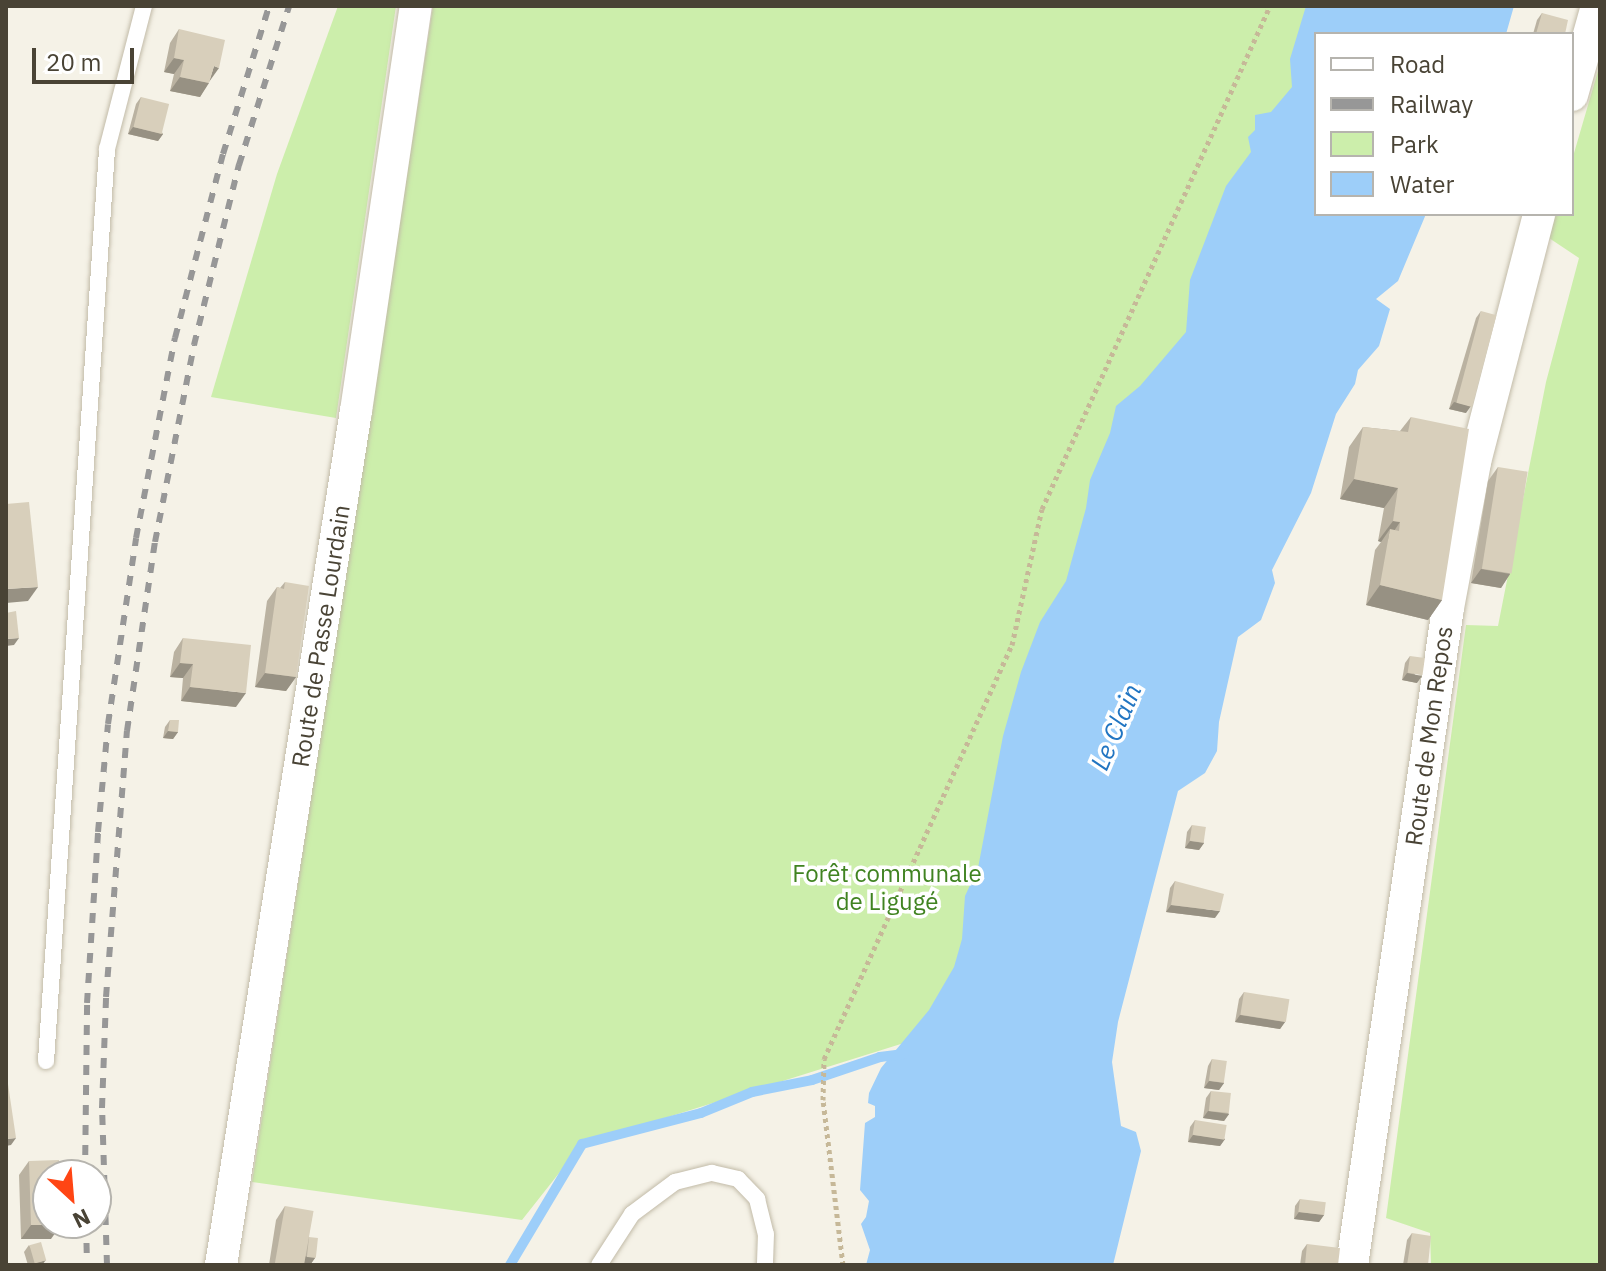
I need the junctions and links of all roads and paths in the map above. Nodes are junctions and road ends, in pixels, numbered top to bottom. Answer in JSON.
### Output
{"nodes":[{"id":1,"x":144,"y":6,"type":"edge"},
{"id":2,"x":416,"y":6,"type":"edge"},
{"id":3,"x":1270,"y":6,"type":"edge"},
{"id":4,"x":1597,"y":6,"type":"edge"},
{"id":5,"x":1574,"y":88,"type":"edge"},
{"id":6,"x":1538,"y":216,"type":"edge"},
{"id":7,"x":46,"y":1061,"type":"dead end"},
{"id":8,"x":221,"y":1265,"type":"edge"},
{"id":9,"x":599,"y":1265,"type":"edge"},
{"id":10,"x":765,"y":1265,"type":"edge"},
{"id":11,"x":843,"y":1265,"type":"edge"},
{"id":12,"x":1352,"y":1265,"type":"edge"}],
"edges":[{"from":1,"to":7,"type":"lane"},
{"from":2,"to":8,"type":"street","name":"Route de Passe Lourdain"},
{"from":3,"to":11,"type":"path"},
{"from":4,"to":5,"type":"street"},
{"from":6,"to":12,"type":"street","name":"Route de Mon Repos"},
{"from":9,"to":10,"type":"lane"}]}
